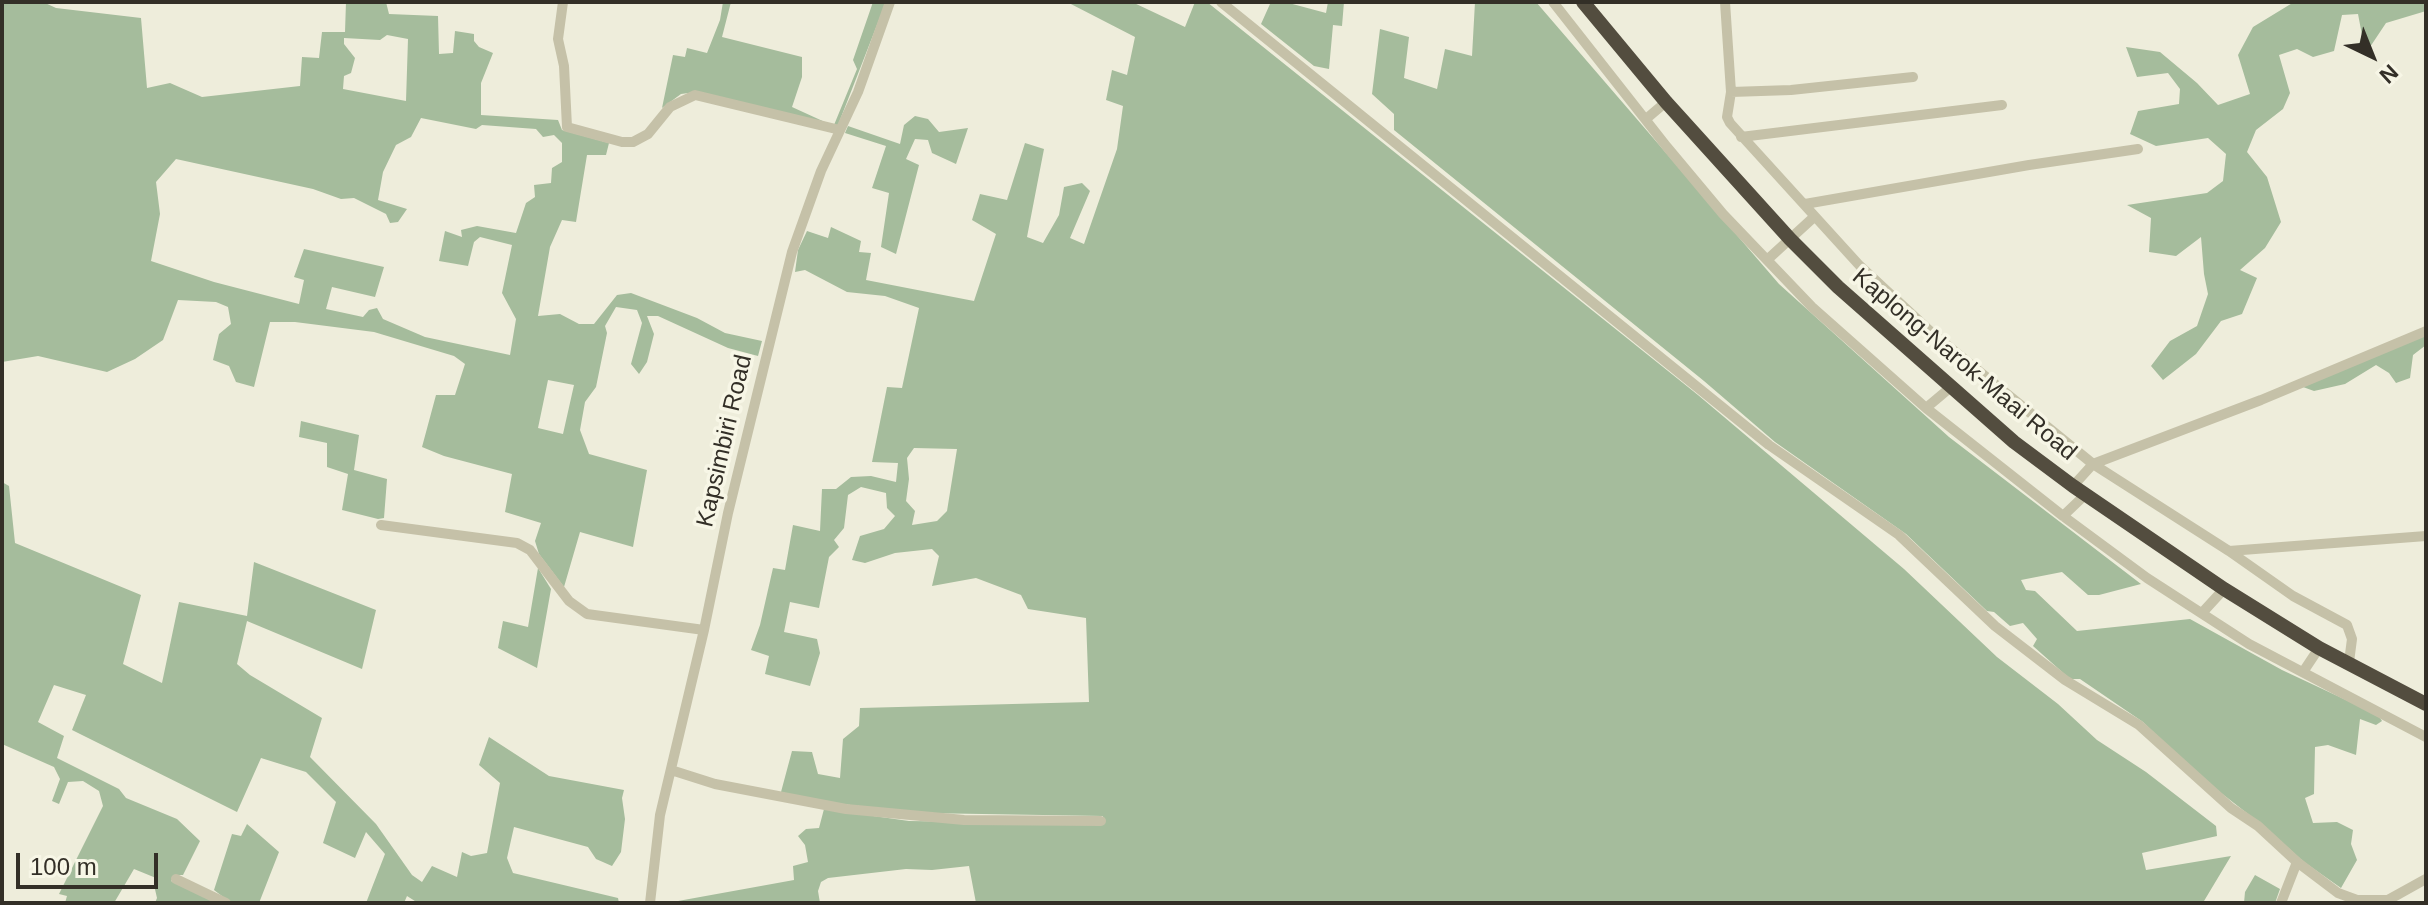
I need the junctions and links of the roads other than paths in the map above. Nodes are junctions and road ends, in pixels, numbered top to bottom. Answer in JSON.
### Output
{"nodes":[{"id":1,"x":563,"y":2,"type":"edge"},
{"id":2,"x":890,"y":2,"type":"edge"},
{"id":3,"x":1221,"y":2,"type":"edge"},
{"id":4,"x":1553,"y":2,"type":"edge"},
{"id":5,"x":1583,"y":2,"type":"edge"},
{"id":6,"x":1725,"y":2,"type":"edge"},
{"id":7,"x":1913,"y":77,"type":"dead end"},
{"id":8,"x":1731,"y":92,"type":"junction"},
{"id":9,"x":1666,"y":102,"type":"junction"},
{"id":10,"x":2002,"y":105,"type":"dead end"},
{"id":11,"x":1646,"y":119,"type":"junction"},
{"id":12,"x":840,"y":130,"type":"junction"},
{"id":13,"x":1741,"y":137,"type":"junction"},
{"id":14,"x":2138,"y":149,"type":"dead end"},
{"id":15,"x":1805,"y":204,"type":"junction"},
{"id":16,"x":1814,"y":217,"type":"junction"},
{"id":17,"x":1790,"y":239,"type":"junction"},
{"id":18,"x":1767,"y":260,"type":"junction"},
{"id":19,"x":2426,"y":331,"type":"edge"},
{"id":20,"x":1951,"y":387,"type":"junction"},
{"id":21,"x":1926,"y":408,"type":"junction"},
{"id":22,"x":2093,"y":464,"type":"junction"},
{"id":23,"x":2080,"y":490,"type":"junction"},
{"id":24,"x":2063,"y":516,"type":"junction"},
{"id":25,"x":381,"y":525,"type":"dead end"},
{"id":26,"x":2426,"y":536,"type":"edge"},
{"id":27,"x":2229,"y":551,"type":"junction"},
{"id":28,"x":2224,"y":589,"type":"junction"},
{"id":29,"x":2202,"y":613,"type":"junction"},
{"id":30,"x":704,"y":630,"type":"junction"},
{"id":31,"x":2319,"y":648,"type":"junction"},
{"id":32,"x":2349,"y":662,"type":"junction"},
{"id":33,"x":2303,"y":672,"type":"junction"},
{"id":34,"x":2426,"y":704,"type":"edge"},
{"id":35,"x":2426,"y":737,"type":"edge"},
{"id":36,"x":671,"y":770,"type":"junction"},
{"id":37,"x":1101,"y":821,"type":"dead end"},
{"id":38,"x":2297,"y":862,"type":"junction"},
{"id":39,"x":176,"y":879,"type":"dead end"},
{"id":40,"x":2426,"y":879,"type":"edge"},
{"id":41,"x":226,"y":903,"type":"edge"},
{"id":42,"x":650,"y":903,"type":"edge"},
{"id":43,"x":2281,"y":903,"type":"edge"}],
"edges":[{"from":1,"to":12,"type":"street"},
{"from":2,"to":12,"type":"street","name":"Kapsimbiri Road"},
{"from":3,"to":38,"type":"street"},
{"from":4,"to":11,"type":"street"},
{"from":5,"to":9,"type":"highway","name":"Kaplong-Narok-Maai Road"},
{"from":6,"to":8,"type":"street"},
{"from":7,"to":8,"type":"street"},
{"from":8,"to":13,"type":"street"},
{"from":9,"to":11,"type":"street"},
{"from":9,"to":17,"type":"highway","name":"Kaplong-Narok-Maai Road"},
{"from":10,"to":13,"type":"street"},
{"from":11,"to":18,"type":"street"},
{"from":12,"to":30,"type":"street","name":"Kapsimbiri Road"},
{"from":13,"to":15,"type":"street"},
{"from":14,"to":15,"type":"street"},
{"from":15,"to":16,"type":"street"},
{"from":16,"to":17,"type":"street"},
{"from":16,"to":22,"type":"street"},
{"from":17,"to":18,"type":"street"},
{"from":17,"to":20,"type":"highway","name":"Kaplong-Narok-Maai Road"},
{"from":18,"to":21,"type":"street"},
{"from":19,"to":22,"type":"street"},
{"from":20,"to":21,"type":"street"},
{"from":20,"to":23,"type":"highway","name":"Kaplong-Narok-Maai Road"},
{"from":21,"to":24,"type":"street"},
{"from":22,"to":23,"type":"street"},
{"from":22,"to":27,"type":"street"},
{"from":23,"to":24,"type":"street"},
{"from":23,"to":28,"type":"highway","name":"Kaplong-Narok-Maai Road"},
{"from":24,"to":29,"type":"street"},
{"from":25,"to":30,"type":"street"},
{"from":26,"to":27,"type":"street"},
{"from":27,"to":32,"type":"street"},
{"from":28,"to":29,"type":"street"},
{"from":28,"to":31,"type":"highway","name":"Kaplong-Narok-Maai Road"},
{"from":29,"to":33,"type":"street"},
{"from":30,"to":36,"type":"street","name":"Kapsimbiri Road"},
{"from":31,"to":32,"type":"highway","name":"Kaplong-Narok-Maai Road"},
{"from":31,"to":33,"type":"street"},
{"from":32,"to":34,"type":"highway","name":"Kaplong-Narok-Maai Road"},
{"from":33,"to":35,"type":"street"},
{"from":36,"to":37,"type":"street"},
{"from":36,"to":42,"type":"street","name":"Kapsimbiri Road"},
{"from":38,"to":40,"type":"street"},
{"from":38,"to":43,"type":"street"},
{"from":39,"to":41,"type":"street"}]}
